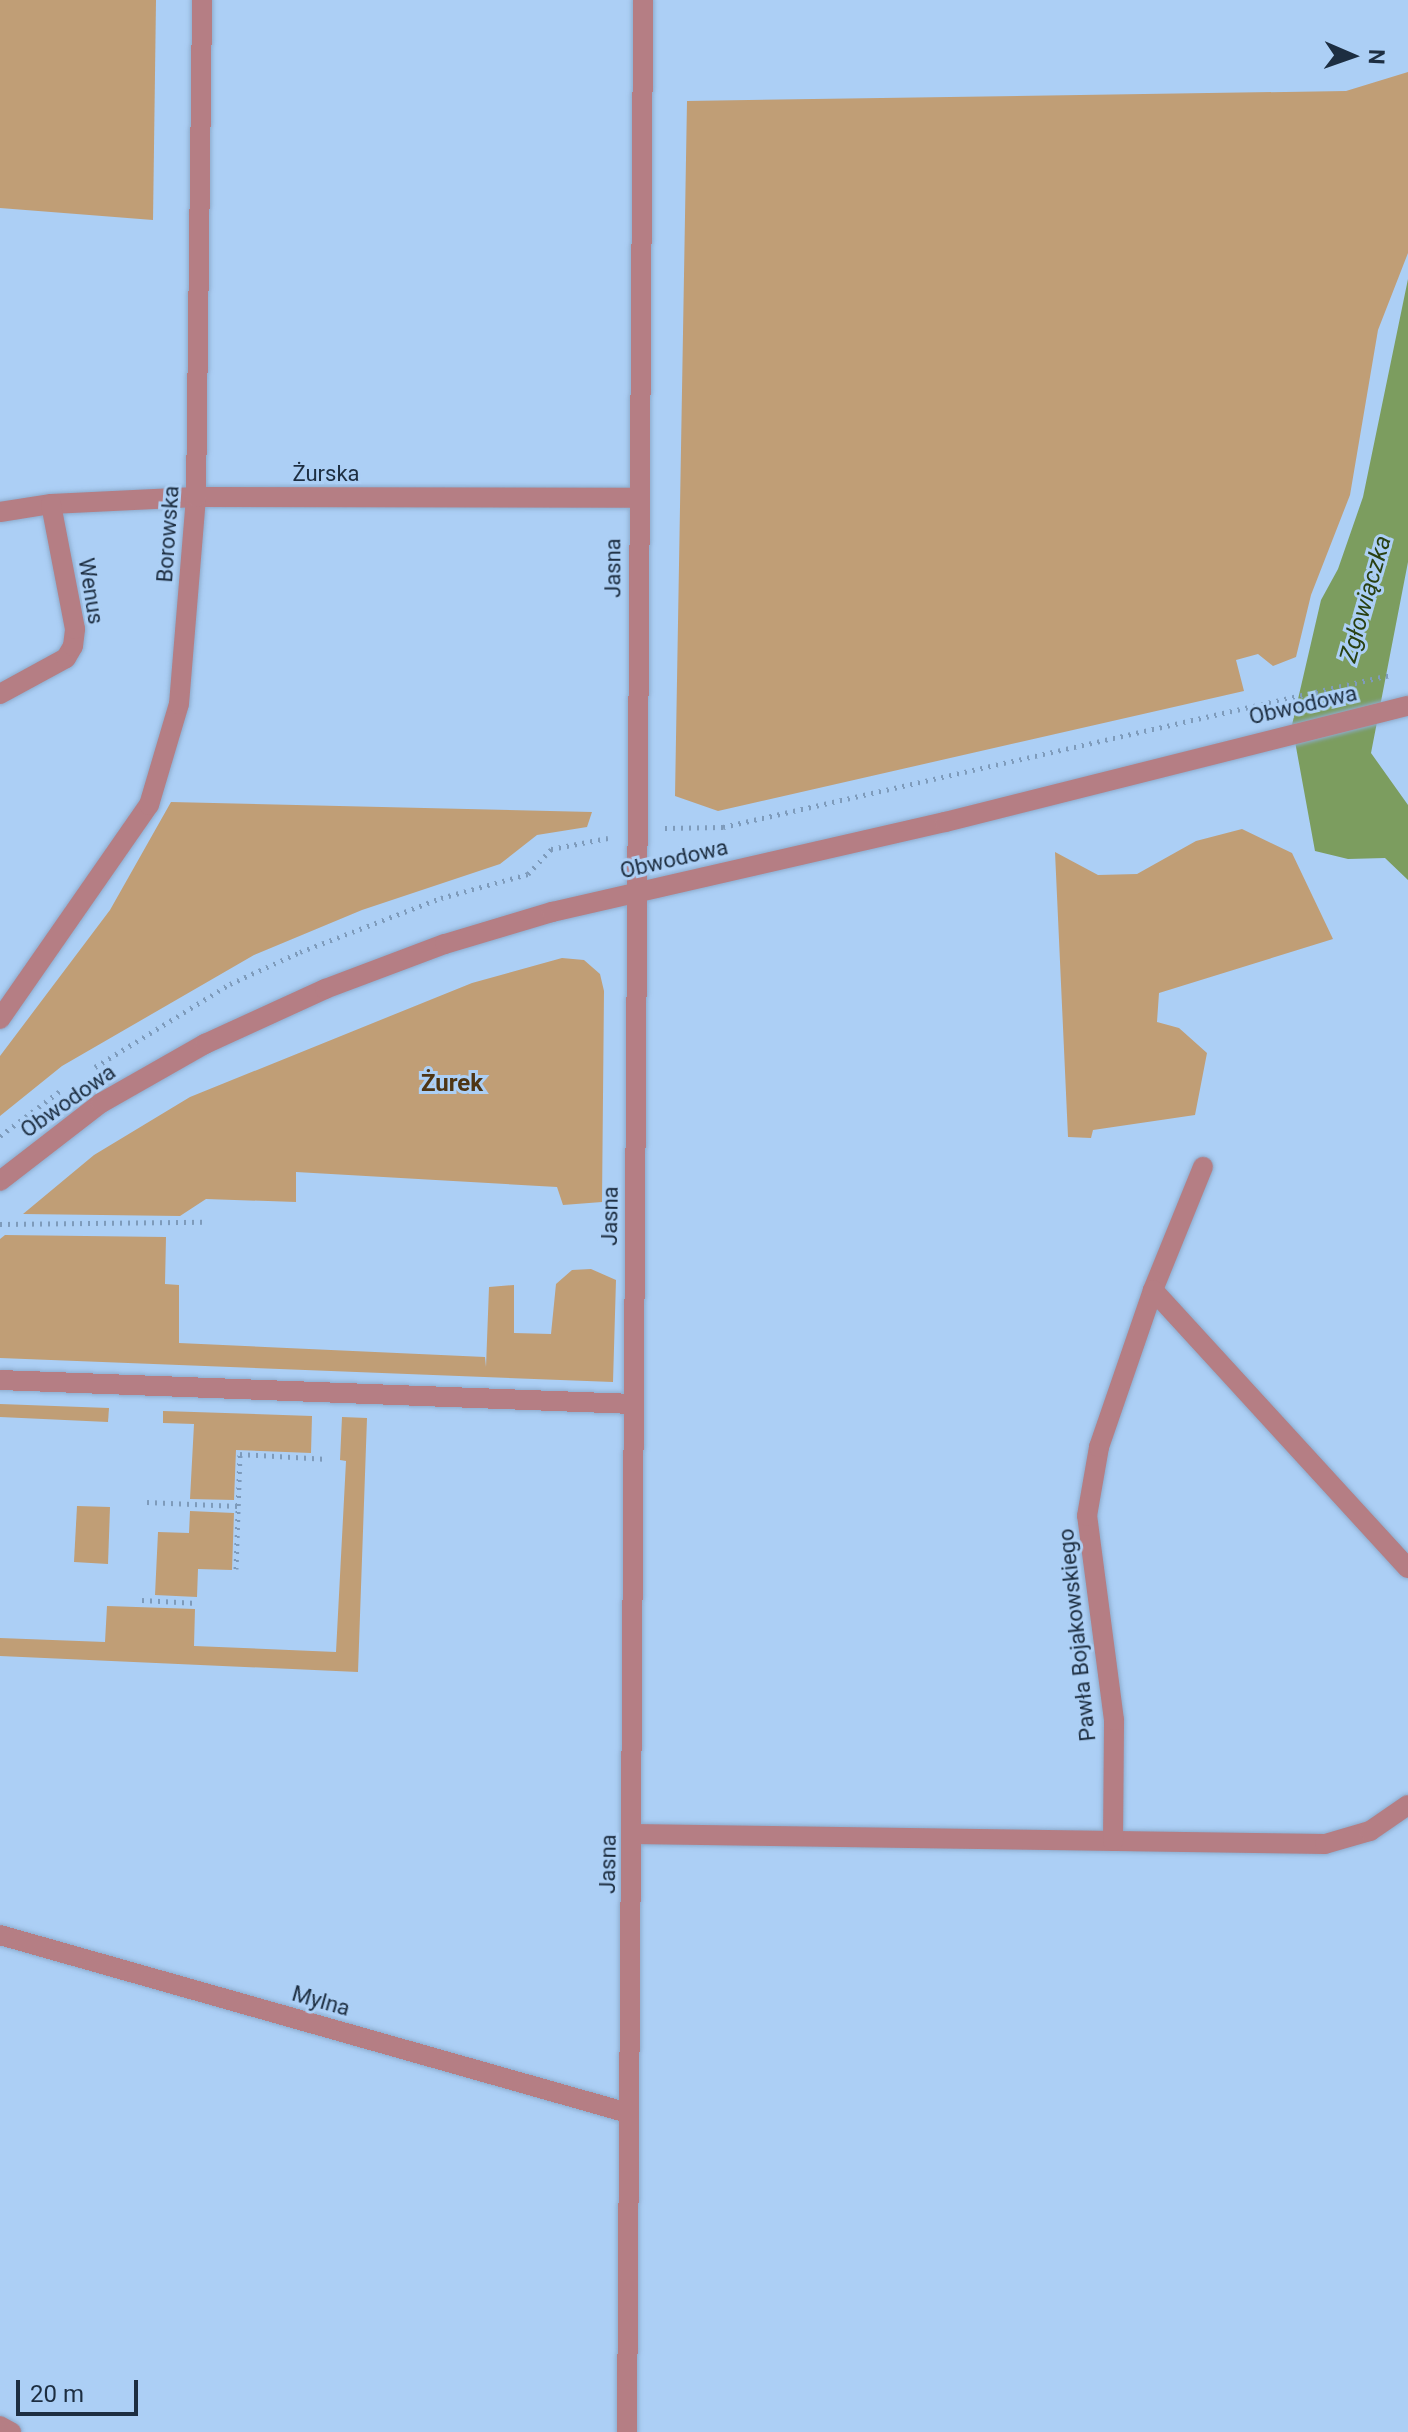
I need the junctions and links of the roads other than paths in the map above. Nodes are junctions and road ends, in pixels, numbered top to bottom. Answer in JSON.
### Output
{"nodes":[{"id":1,"x":202,"y":0,"type":"edge"},
{"id":2,"x":643,"y":0,"type":"edge"},
{"id":3,"x":196,"y":497,"type":"junction"},
{"id":4,"x":637,"y":498,"type":"junction"},
{"id":5,"x":51,"y":504,"type":"junction"},
{"id":6,"x":8,"y":511,"type":"edge"},
{"id":7,"x":0,"y":694,"type":"edge"},
{"id":8,"x":1408,"y":706,"type":"edge"},
{"id":9,"x":639,"y":892,"type":"junction"},
{"id":10,"x":0,"y":1019,"type":"edge"},
{"id":11,"x":1203,"y":1167,"type":"dead end"},
{"id":12,"x":0,"y":1181,"type":"edge"},
{"id":13,"x":1153,"y":1290,"type":"junction"},
{"id":14,"x":0,"y":1380,"type":"edge"},
{"id":15,"x":633,"y":1404,"type":"junction"},
{"id":16,"x":1408,"y":1568,"type":"edge"},
{"id":17,"x":1408,"y":1805,"type":"edge"},
{"id":18,"x":633,"y":1834,"type":"junction"},
{"id":19,"x":1113,"y":1841,"type":"junction"},
{"id":20,"x":0,"y":1935,"type":"edge"},
{"id":21,"x":628,"y":2113,"type":"junction"},
{"id":22,"x":0,"y":2426,"type":"edge"},
{"id":23,"x":11,"y":2432,"type":"edge"},
{"id":24,"x":627,"y":2432,"type":"edge"}],
"edges":[{"from":1,"to":3,"type":"street","name":"Borowska"},
{"from":2,"to":4,"type":"street","name":"Jasna"},
{"from":3,"to":4,"type":"street","name":"Żurska"},
{"from":3,"to":5,"type":"street","name":"Żurska"},
{"from":3,"to":10,"type":"street","name":"Borowska"},
{"from":4,"to":9,"type":"street","name":"Jasna"},
{"from":5,"to":6,"type":"street","name":"Żurska"},
{"from":5,"to":7,"type":"street","name":"Wenus"},
{"from":8,"to":9,"type":"street","name":"Obwodowa"},
{"from":9,"to":12,"type":"street","name":"Obwodowa"},
{"from":9,"to":15,"type":"street","name":"Jasna"},
{"from":11,"to":13,"type":"street","name":"Pawła Bojakowskiego"},
{"from":13,"to":16,"type":"street"},
{"from":13,"to":19,"type":"street","name":"Pawła Bojakowskiego"},
{"from":14,"to":15,"type":"street"},
{"from":15,"to":18,"type":"street","name":"Jasna"},
{"from":17,"to":19,"type":"street"},
{"from":18,"to":19,"type":"street"},
{"from":18,"to":21,"type":"street","name":"Jasna"},
{"from":20,"to":21,"type":"street","name":"Mylna"},
{"from":21,"to":24,"type":"street","name":"Jasna"},
{"from":22,"to":23,"type":"street"}]}
